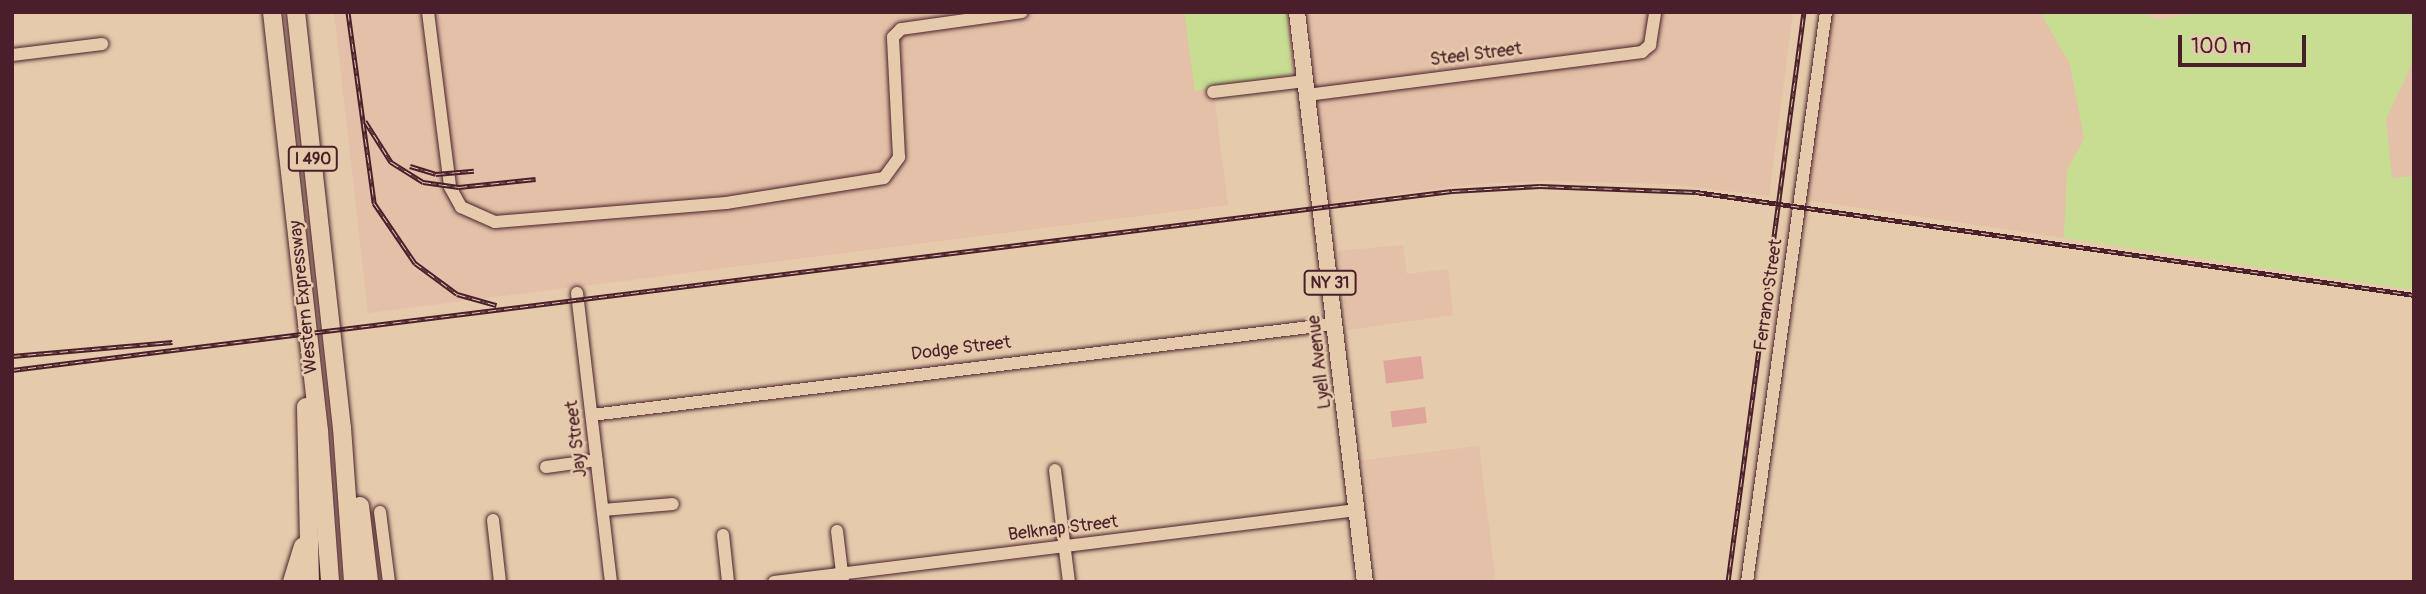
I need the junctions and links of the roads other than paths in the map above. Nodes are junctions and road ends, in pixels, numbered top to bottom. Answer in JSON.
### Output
{"nodes":[{"id":1,"x":272,"y":12,"type":"edge"},
{"id":2,"x":296,"y":12,"type":"edge"},
{"id":3,"x":428,"y":12,"type":"edge"},
{"id":4,"x":1022,"y":12,"type":"edge"},
{"id":5,"x":1297,"y":12,"type":"edge"},
{"id":6,"x":1655,"y":12,"type":"edge"},
{"id":7,"x":1826,"y":12,"type":"edge"},
{"id":8,"x":955,"y":17,"type":"edge"},
{"id":9,"x":102,"y":44,"type":"dead end"},
{"id":10,"x":12,"y":55,"type":"edge"},
{"id":11,"x":1306,"y":88,"type":"junction"},
{"id":12,"x":1213,"y":92,"type":"dead end"},
{"id":13,"x":304,"y":293,"type":"junction"},
{"id":14,"x":577,"y":293,"type":"dead end"},
{"id":15,"x":329,"y":305,"type":"junction"},
{"id":16,"x":1335,"y":324,"type":"junction"},
{"id":17,"x":592,"y":415,"type":"junction"},
{"id":18,"x":597,"y":460,"type":"junction"},
{"id":19,"x":546,"y":467,"type":"dead end"},
{"id":20,"x":1055,"y":470,"type":"dead end"},
{"id":21,"x":308,"y":495,"type":"junction"},
{"id":22,"x":673,"y":504,"type":"dead end"},
{"id":23,"x":603,"y":510,"type":"junction"},
{"id":24,"x":1357,"y":510,"type":"junction"},
{"id":25,"x":380,"y":512,"type":"dead end"},
{"id":26,"x":493,"y":520,"type":"dead end"},
{"id":27,"x":837,"y":531,"type":"dead end"},
{"id":28,"x":723,"y":535,"type":"dead end"},
{"id":29,"x":1065,"y":546,"type":"junction"},
{"id":30,"x":842,"y":578,"type":"edge"},
{"id":31,"x":292,"y":582,"type":"edge"},
{"id":32,"x":310,"y":582,"type":"edge"},
{"id":33,"x":330,"y":582,"type":"edge"},
{"id":34,"x":353,"y":582,"type":"edge"},
{"id":35,"x":369,"y":582,"type":"edge"},
{"id":36,"x":389,"y":582,"type":"edge"},
{"id":37,"x":500,"y":582,"type":"edge"},
{"id":38,"x":611,"y":582,"type":"edge"},
{"id":39,"x":729,"y":582,"type":"edge"},
{"id":40,"x":774,"y":582,"type":"edge"},
{"id":41,"x":1069,"y":582,"type":"edge"},
{"id":42,"x":1365,"y":582,"type":"edge"},
{"id":43,"x":1747,"y":582,"type":"edge"}],
"edges":[{"from":1,"to":13,"type":"highway","name":"Western Expressway","number":"I 490"},
{"from":2,"to":15,"type":"highway","name":"Western Expressway","number":"I 490"},
{"from":3,"to":8,"type":"street"},
{"from":4,"to":8,"type":"street"},
{"from":5,"to":11,"type":"main road","name":"Lyell Avenue","number":"NY 31"},
{"from":6,"to":11,"type":"street","name":"Steel Street"},
{"from":7,"to":43,"type":"street","name":"Ferrano Street"},
{"from":9,"to":10,"type":"street"},
{"from":11,"to":12,"type":"street","name":"Steel Street"},
{"from":11,"to":16,"type":"main road","name":"Lyell Avenue","number":"NY 31"},
{"from":13,"to":21,"type":"highway"},
{"from":13,"to":33,"type":"highway","name":"Western Expressway","number":"I 490"},
{"from":14,"to":17,"type":"street","name":"Jay Street"},
{"from":15,"to":34,"type":"highway","name":"Western Expressway","number":"I 490"},
{"from":15,"to":35,"type":"highway"},
{"from":16,"to":17,"type":"street","name":"Dodge Street"},
{"from":16,"to":24,"type":"main road","name":"Lyell Avenue","number":"NY 31"},
{"from":17,"to":18,"type":"street","name":"Jay Street"},
{"from":18,"to":19,"type":"street"},
{"from":18,"to":23,"type":"street","name":"Jay Street"},
{"from":20,"to":29,"type":"street"},
{"from":21,"to":31,"type":"highway"},
{"from":21,"to":32,"type":"highway"},
{"from":22,"to":23,"type":"street"},
{"from":23,"to":38,"type":"street","name":"Jay Street"},
{"from":24,"to":29,"type":"street","name":"Belknap Street"},
{"from":24,"to":42,"type":"main road","name":"Lyell Avenue","number":"NY 31"},
{"from":25,"to":36,"type":"street"},
{"from":26,"to":37,"type":"street"},
{"from":27,"to":30,"type":"street"},
{"from":28,"to":39,"type":"street"},
{"from":29,"to":30,"type":"street","name":"Belknap Street"},
{"from":29,"to":41,"type":"street"},
{"from":30,"to":40,"type":"street","name":"Belknap Street"}]}
